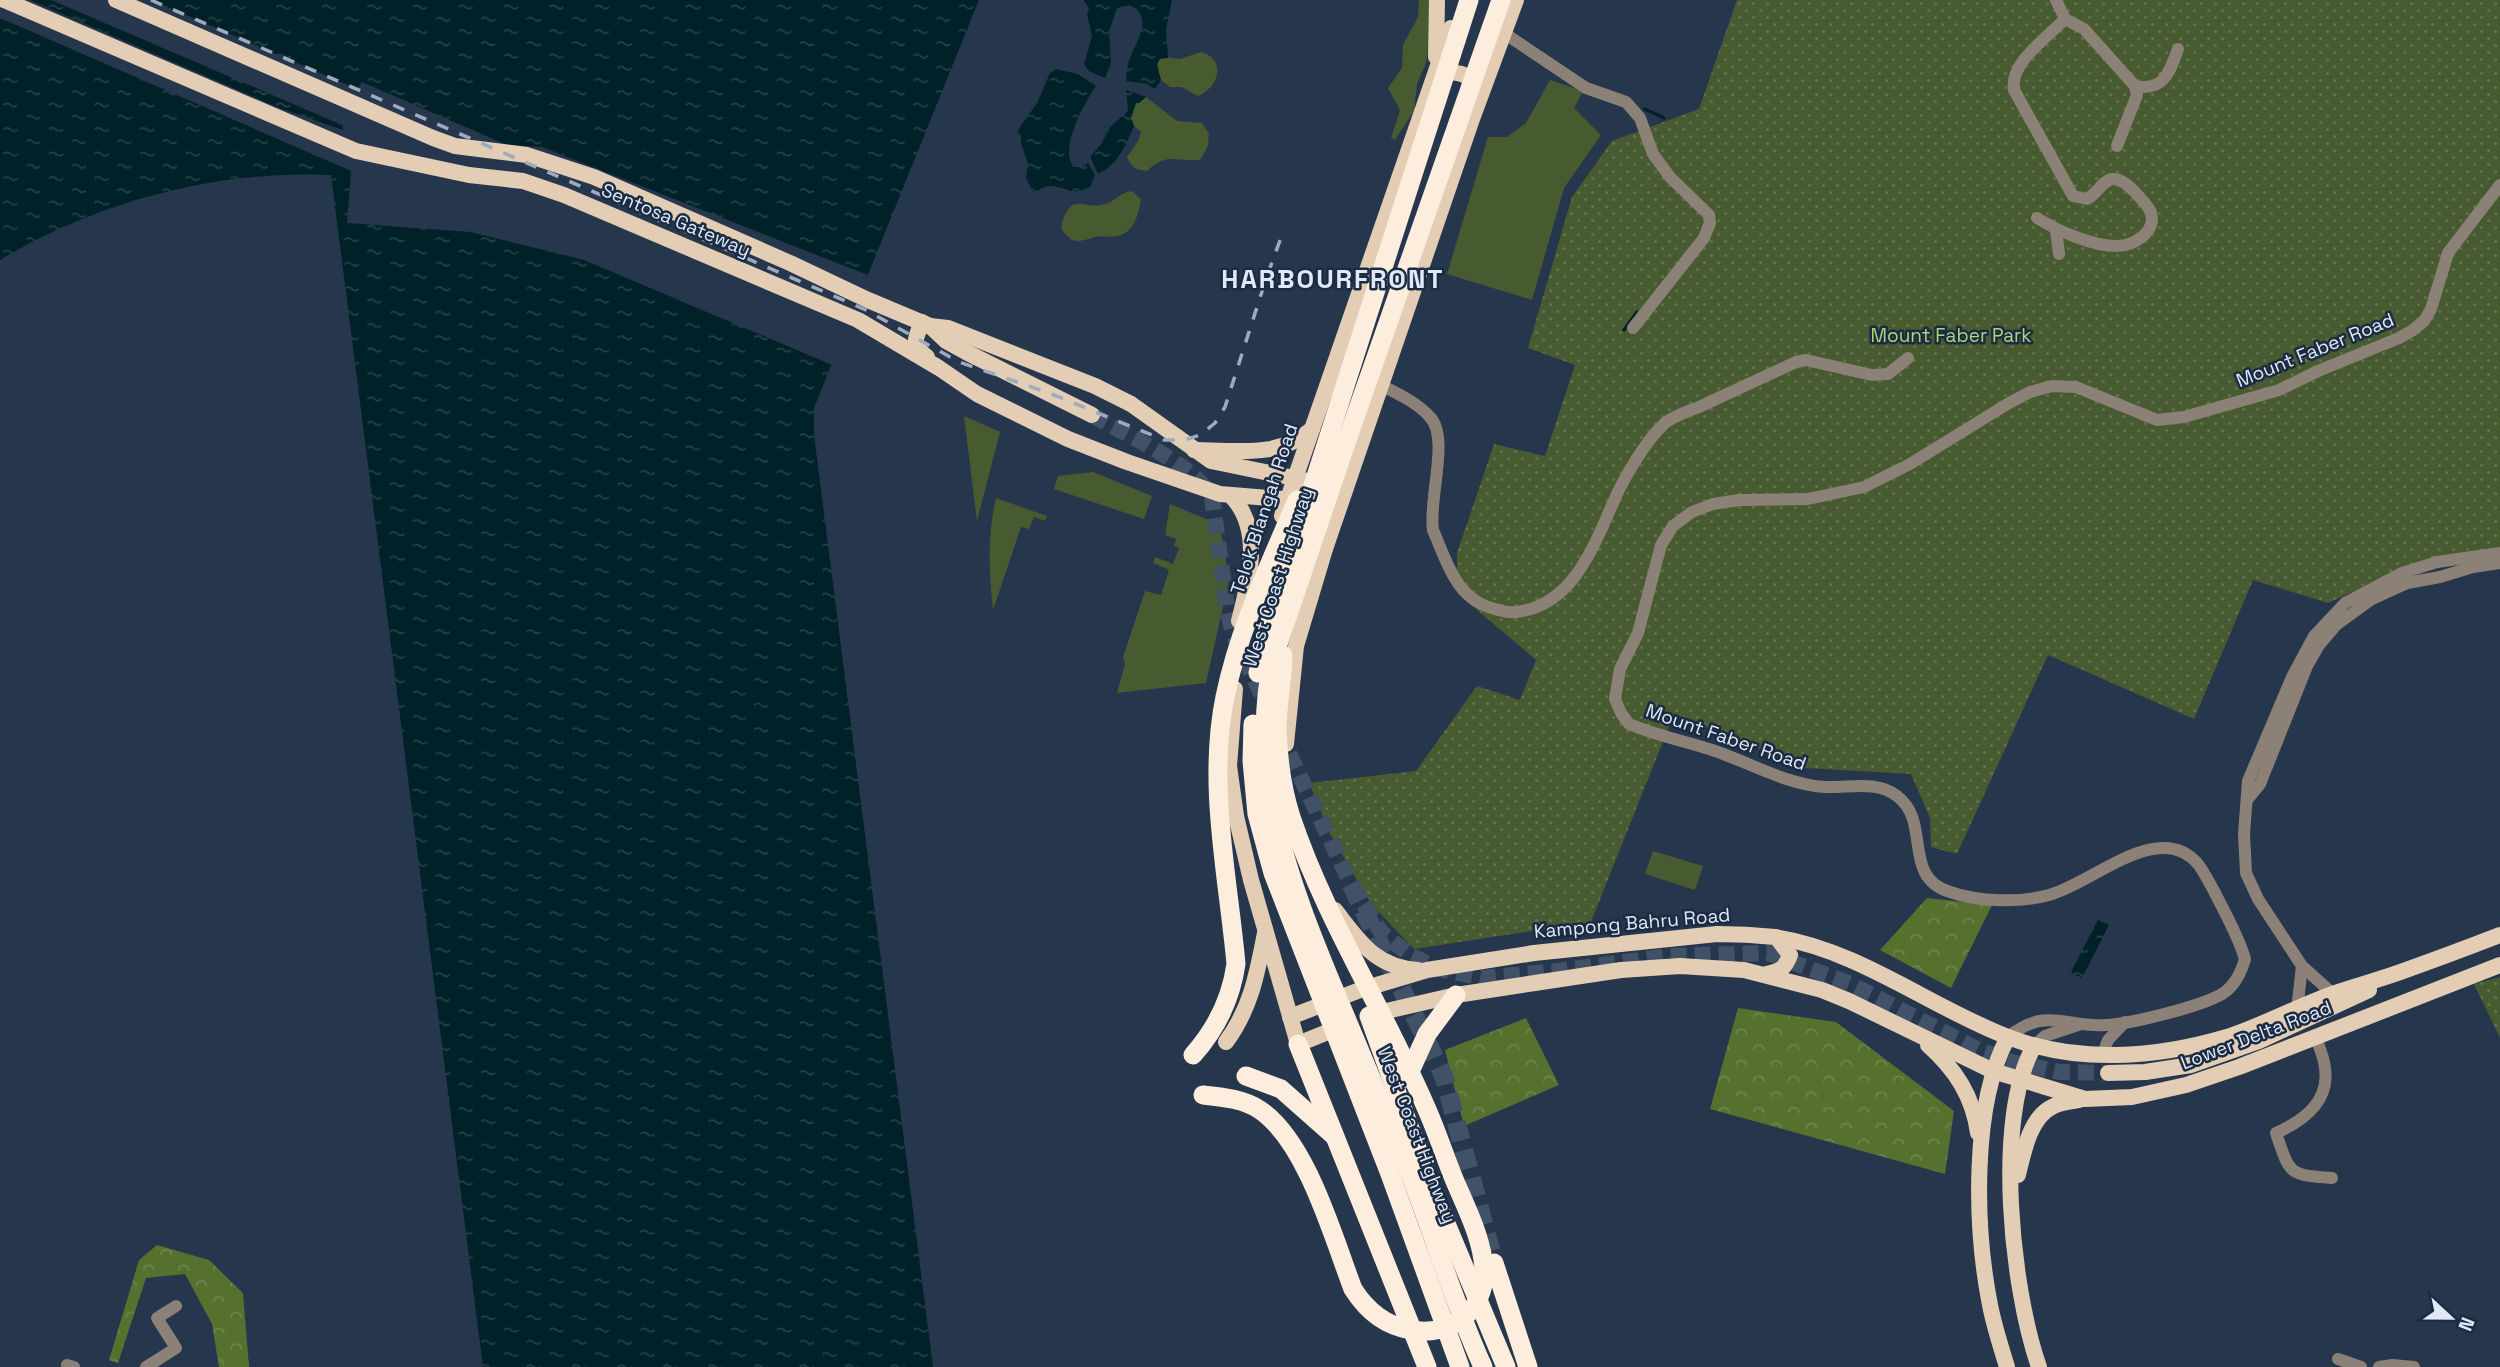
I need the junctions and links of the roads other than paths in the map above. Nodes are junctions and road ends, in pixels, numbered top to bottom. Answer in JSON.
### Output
{"nodes":[{"id":1,"x":5,"y":0,"type":"edge"},
{"id":2,"x":116,"y":0,"type":"edge"},
{"id":3,"x":1437,"y":0,"type":"edge"},
{"id":4,"x":1462,"y":0,"type":"edge"},
{"id":5,"x":1469,"y":0,"type":"edge"},
{"id":6,"x":1501,"y":0,"type":"edge"},
{"id":7,"x":1516,"y":0,"type":"edge"},
{"id":8,"x":2056,"y":0,"type":"edge"},
{"id":9,"x":2065,"y":19,"type":"junction"},
{"id":10,"x":1504,"y":33,"type":"junction"},
{"id":11,"x":2178,"y":49,"type":"dead end"},
{"id":12,"x":1434,"y":73,"type":"junction"},
{"id":13,"x":2135,"y":86,"type":"junction"},
{"id":14,"x":1479,"y":99,"type":"junction"},
{"id":15,"x":2117,"y":146,"type":"dead end"},
{"id":16,"x":2500,"y":185,"type":"edge"},
{"id":17,"x":2036,"y":218,"type":"dead end"},
{"id":18,"x":2056,"y":230,"type":"junction"},
{"id":19,"x":2059,"y":254,"type":"dead end"},
{"id":20,"x":926,"y":324,"type":"junction"},
{"id":21,"x":1633,"y":328,"type":"dead end"},
{"id":22,"x":1908,"y":358,"type":"dead end"},
{"id":23,"x":939,"y":368,"type":"junction"},
{"id":24,"x":1380,"y":383,"type":"junction"},
{"id":25,"x":1092,"y":415,"type":"tunnel mouth"},
{"id":26,"x":1336,"y":417,"type":"junction"},
{"id":27,"x":1312,"y":429,"type":"junction"},
{"id":28,"x":1194,"y":450,"type":"junction"},
{"id":29,"x":1353,"y":463,"type":"junction"},
{"id":30,"x":1295,"y":476,"type":"junction"},
{"id":31,"x":1318,"y":495,"type":"junction"},
{"id":32,"x":1232,"y":497,"type":"junction"},
{"id":33,"x":1287,"y":500,"type":"junction"},
{"id":34,"x":1325,"y":549,"type":"junction"},
{"id":35,"x":2500,"y":553,"type":"edge"},
{"id":36,"x":2437,"y":562,"type":"junction"},
{"id":37,"x":2500,"y":563,"type":"edge"},
{"id":38,"x":2440,"y":577,"type":"junction"},
{"id":39,"x":1282,"y":636,"type":"junction"},
{"id":40,"x":1234,"y":700,"type":"junction"},
{"id":41,"x":2247,"y":800,"type":"junction"},
{"id":42,"x":1329,"y":903,"type":"junction"},
{"id":43,"x":1265,"y":931,"type":"junction"},
{"id":44,"x":2500,"y":935,"type":"edge"},
{"id":45,"x":1777,"y":938,"type":"junction"},
{"id":46,"x":2500,"y":965,"type":"edge"},
{"id":47,"x":2302,"y":966,"type":"junction"},
{"id":48,"x":1427,"y":970,"type":"junction"},
{"id":49,"x":2405,"y":971,"type":"junction"},
{"id":50,"x":1766,"y":974,"type":"junction"},
{"id":51,"x":1360,"y":990,"type":"junction"},
{"id":52,"x":2333,"y":994,"type":"junction"},
{"id":53,"x":1456,"y":995,"type":"junction"},
{"id":54,"x":2297,"y":1010,"type":"junction"},
{"id":55,"x":1369,"y":1016,"type":"junction"},
{"id":56,"x":1290,"y":1017,"type":"junction"},
{"id":57,"x":2125,"y":1022,"type":"junction"},
{"id":58,"x":2081,"y":1024,"type":"junction"},
{"id":59,"x":1915,"y":1034,"type":"junction"},
{"id":60,"x":2315,"y":1036,"type":"junction"},
{"id":61,"x":2008,"y":1037,"type":"junction"},
{"id":62,"x":1226,"y":1042,"type":"dead end"},
{"id":63,"x":1298,"y":1044,"type":"junction"},
{"id":64,"x":2034,"y":1046,"type":"junction"},
{"id":65,"x":1193,"y":1055,"type":"dead end"},
{"id":66,"x":2102,"y":1056,"type":"junction"},
{"id":67,"x":1993,"y":1071,"type":"junction"},
{"id":68,"x":2108,"y":1073,"type":"tunnel mouth"},
{"id":69,"x":1245,"y":1076,"type":"dead end"},
{"id":70,"x":2020,"y":1080,"type":"junction"},
{"id":71,"x":1203,"y":1096,"type":"dead end"},
{"id":72,"x":2085,"y":1099,"type":"junction"},
{"id":73,"x":1401,"y":1100,"type":"junction"},
{"id":74,"x":1336,"y":1138,"type":"junction"},
{"id":75,"x":1981,"y":1156,"type":"junction"},
{"id":76,"x":1397,"y":1168,"type":"junction"},
{"id":77,"x":2332,"y":1178,"type":"dead end"},
{"id":78,"x":2011,"y":1209,"type":"junction"},
{"id":79,"x":1494,"y":1263,"type":"tunnel mouth"},
{"id":80,"x":176,"y":1306,"type":"dead end"},
{"id":81,"x":2338,"y":1359,"type":"dead end"},
{"id":82,"x":146,"y":1367,"type":"edge"},
{"id":83,"x":1427,"y":1367,"type":"edge"},
{"id":84,"x":1460,"y":1367,"type":"edge"},
{"id":85,"x":1483,"y":1367,"type":"edge"},
{"id":86,"x":1506,"y":1367,"type":"edge"},
{"id":87,"x":1528,"y":1367,"type":"edge"},
{"id":88,"x":2007,"y":1367,"type":"edge"},
{"id":89,"x":2039,"y":1367,"type":"edge"},
{"id":90,"x":2361,"y":1367,"type":"edge"},
{"id":91,"x":2379,"y":1367,"type":"edge"},
{"id":92,"x":2414,"y":1367,"type":"edge"}],
"edges":[{"from":1,"to":23,"type":"main road","name":"Sentosa Gateway"},
{"from":2,"to":20,"type":"main road","name":"Sentosa Gateway"},
{"from":3,"to":12,"type":"main road"},
{"from":4,"to":12,"type":"main road","name":"Telok Blangah Road"},
{"from":5,"to":26,"type":"highway","name":"West Coast Highway"},
{"from":6,"to":39,"type":"highway","name":"West Coast Highway"},
{"from":7,"to":10,"type":"main road"},
{"from":8,"to":9,"type":"street"},
{"from":9,"to":13,"type":"street"},
{"from":9,"to":18,"type":"street"},
{"from":10,"to":14,"type":"main road"},
{"from":10,"to":21,"type":"street"},
{"from":11,"to":13,"type":"street"},
{"from":12,"to":14,"type":"main road"},
{"from":12,"to":27,"type":"main road","name":"Telok Blangah Road"},
{"from":13,"to":15,"type":"street"},
{"from":14,"to":24,"type":"main road"},
{"from":16,"to":57,"type":"street","name":"Mount Faber Road"},
{"from":17,"to":18,"type":"street"},
{"from":18,"to":19,"type":"street"},
{"from":20,"to":23,"type":"main road"},
{"from":20,"to":25,"type":"main road"},
{"from":20,"to":28,"type":"main road","name":"Sentosa Gateway"},
{"from":22,"to":24,"type":"street"},
{"from":23,"to":32,"type":"main road","name":"Sentosa Gateway"},
{"from":24,"to":29,"type":"main road"},
{"from":26,"to":65,"type":"highway"},
{"from":26,"to":76,"type":"highway","name":"West Coast Highway"},
{"from":27,"to":28,"type":"main road"},
{"from":27,"to":30,"type":"main road","name":"Telok Blangah Road"},
{"from":28,"to":30,"type":"main road","name":"Sentosa Gateway"},
{"from":29,"to":31,"type":"main road"},
{"from":29,"to":34,"type":"main road"},
{"from":30,"to":31,"type":"main road","name":"Sentosa Gateway"},
{"from":30,"to":33,"type":"main road","name":"Telok Blangah Road"},
{"from":31,"to":33,"type":"main road","name":"Sentosa Gateway"},
{"from":31,"to":34,"type":"main road"},
{"from":32,"to":33,"type":"main road","name":"Sentosa Gateway"},
{"from":32,"to":40,"type":"main road"},
{"from":33,"to":40,"type":"main road","name":"Telok Blangah Road"},
{"from":34,"to":42,"type":"main road"},
{"from":35,"to":36,"type":"street"},
{"from":36,"to":38,"type":"street"},
{"from":36,"to":41,"type":"street"},
{"from":37,"to":38,"type":"street"},
{"from":38,"to":41,"type":"street"},
{"from":39,"to":71,"type":"highway"},
{"from":39,"to":76,"type":"highway","name":"West Coast Highway"},
{"from":40,"to":43,"type":"main road","name":"Telok Blangah Road"},
{"from":41,"to":47,"type":"street"},
{"from":42,"to":48,"type":"main road"},
{"from":42,"to":51,"type":"main road"},
{"from":43,"to":56,"type":"main road","name":"Telok Blangah Road"},
{"from":43,"to":62,"type":"main road"},
{"from":44,"to":49,"type":"main road","name":"Lower Delta Road"},
{"from":45,"to":48,"type":"main road","name":"Kampong Bahru Road"},
{"from":45,"to":50,"type":"main road"},
{"from":45,"to":61,"type":"main road","name":"Kampong Bahru Road"},
{"from":46,"to":60,"type":"main road","name":"Lower Delta Road"},
{"from":47,"to":52,"type":"street"},
{"from":47,"to":54,"type":"street"},
{"from":48,"to":51,"type":"main road","name":"Kampong Bahru Road"},
{"from":49,"to":52,"type":"main road","name":"Lower Delta Road"},
{"from":49,"to":68,"type":"main road"},
{"from":50,"to":53,"type":"main road"},
{"from":50,"to":59,"type":"main road"},
{"from":51,"to":55,"type":"main road"},
{"from":51,"to":56,"type":"main road","name":"Kampong Bahru Road"},
{"from":52,"to":54,"type":"main road","name":"Lower Delta Road"},
{"from":53,"to":55,"type":"main road"},
{"from":53,"to":73,"type":"highway"},
{"from":54,"to":66,"type":"main road","name":"Lower Delta Road"},
{"from":55,"to":63,"type":"main road"},
{"from":55,"to":73,"type":"highway"},
{"from":56,"to":63,"type":"main road","name":"Telok Blangah Road"},
{"from":57,"to":58,"type":"street","name":"Mount Faber Road"},
{"from":57,"to":66,"type":"street"},
{"from":58,"to":61,"type":"street","name":"Mount Faber Road"},
{"from":58,"to":64,"type":"street","name":"Mount Faber Road"},
{"from":59,"to":67,"type":"main road"},
{"from":59,"to":75,"type":"main road"},
{"from":60,"to":72,"type":"main road","name":"Lower Delta Road"},
{"from":60,"to":77,"type":"street"},
{"from":61,"to":64,"type":"main road","name":"Kampong Bahru Road"},
{"from":61,"to":67,"type":"main road"},
{"from":63,"to":74,"type":"highway"},
{"from":64,"to":66,"type":"main road","name":"Lower Delta Road"},
{"from":64,"to":70,"type":"main road"},
{"from":67,"to":70,"type":"main road"},
{"from":67,"to":75,"type":"main road"},
{"from":69,"to":74,"type":"highway"},
{"from":70,"to":72,"type":"main road","name":"Lower Delta Road"},
{"from":70,"to":78,"type":"main road"},
{"from":72,"to":78,"type":"main road"},
{"from":73,"to":86,"type":"highway"},
{"from":74,"to":83,"type":"highway"},
{"from":75,"to":88,"type":"main road"},
{"from":76,"to":84,"type":"highway","name":"West Coast Highway"},
{"from":76,"to":85,"type":"highway","name":"West Coast Highway"},
{"from":78,"to":89,"type":"main road"},
{"from":79,"to":87,"type":"highway"},
{"from":80,"to":82,"type":"street"},
{"from":81,"to":90,"type":"street"},
{"from":91,"to":92,"type":"street"}]}
